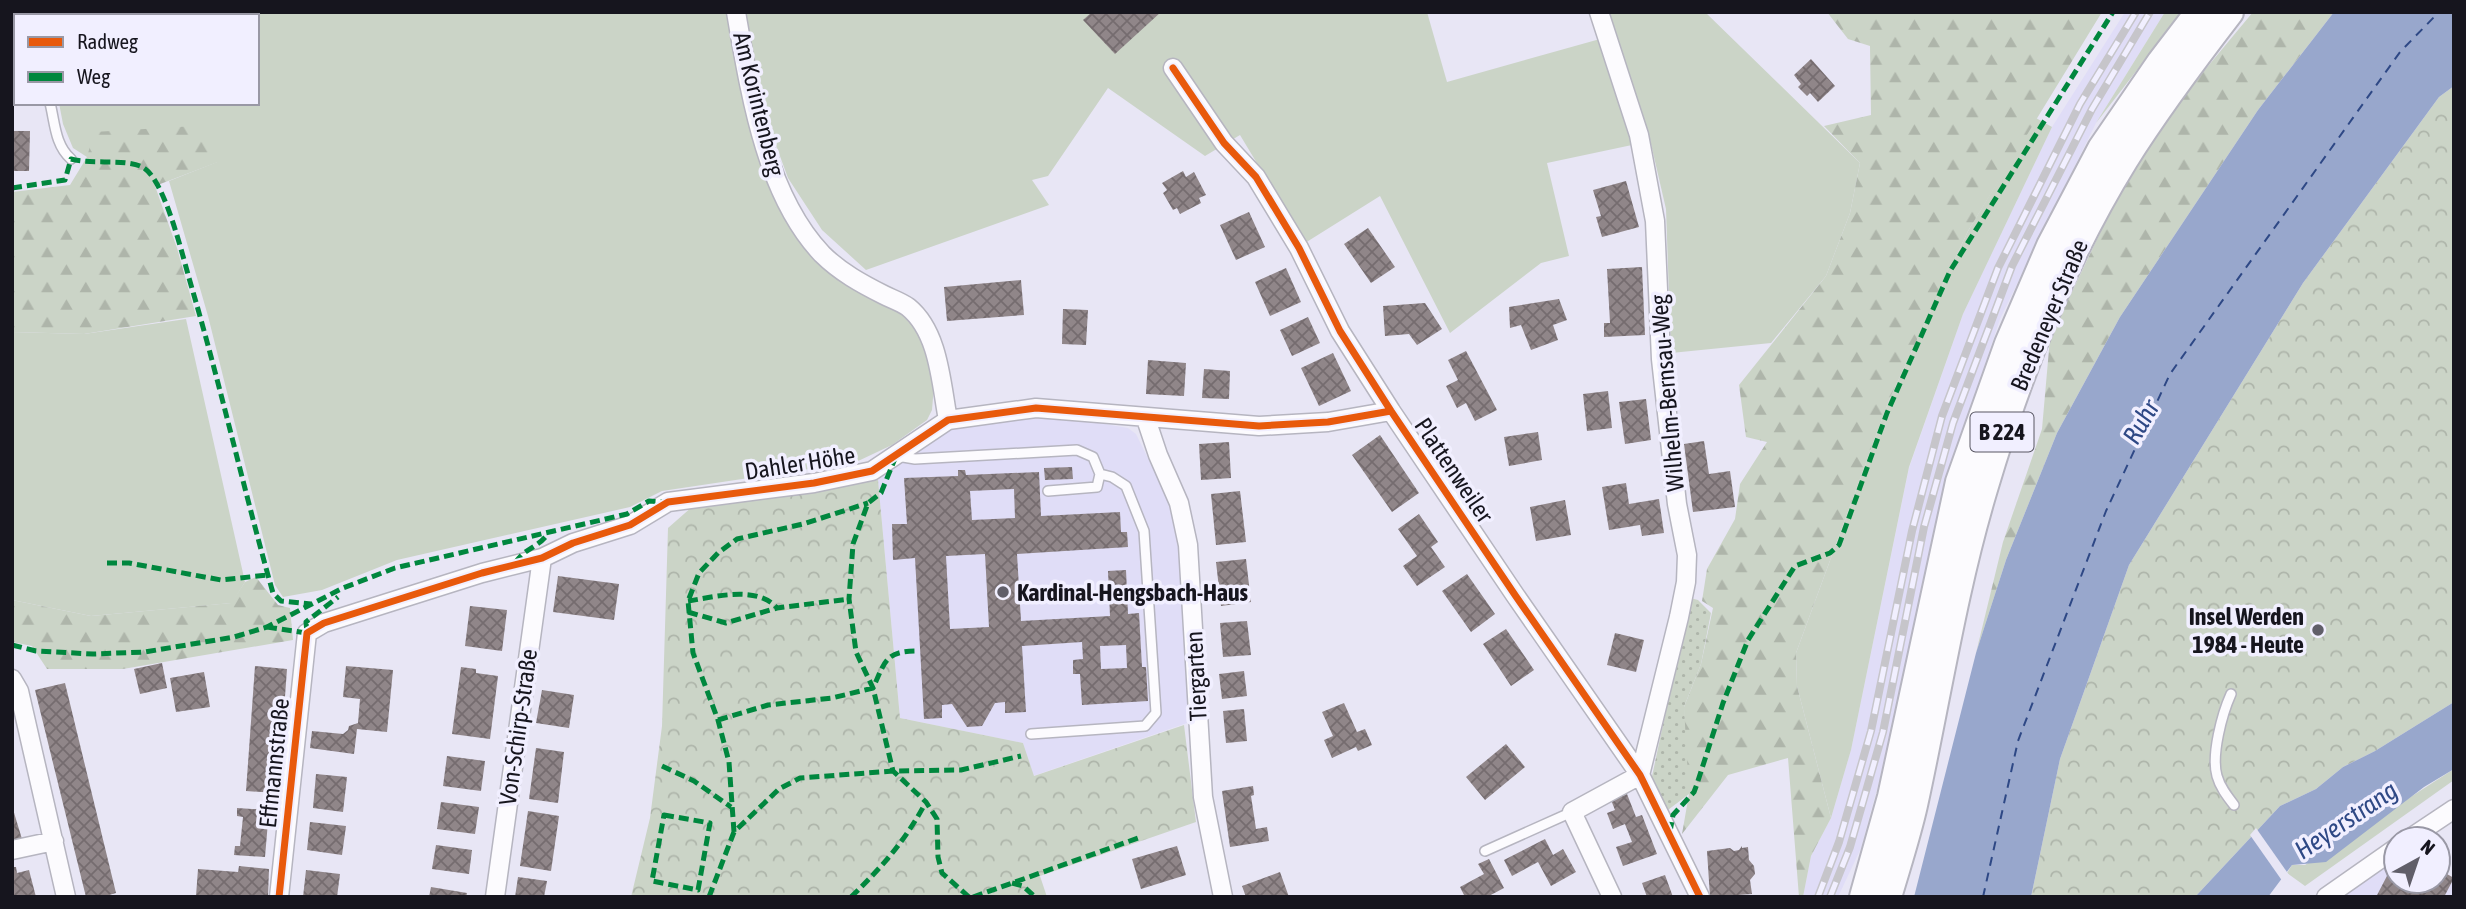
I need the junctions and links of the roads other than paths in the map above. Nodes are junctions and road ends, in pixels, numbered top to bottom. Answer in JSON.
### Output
{"nodes":[{"id":1,"x":736,"y":12,"type":"edge"},
{"id":2,"x":1599,"y":12,"type":"edge"},
{"id":3,"x":2200,"y":12,"type":"edge"},
{"id":4,"x":2229,"y":12,"type":"edge"},
{"id":5,"x":1173,"y":68,"type":"dead end"},
{"id":6,"x":50,"y":105,"type":"edge"},
{"id":7,"x":71,"y":159,"type":"dead end"},
{"id":8,"x":1391,"y":411,"type":"junction"},
{"id":9,"x":1146,"y":419,"type":"junction"},
{"id":10,"x":948,"y":420,"type":"junction"},
{"id":11,"x":896,"y":456,"type":"junction"},
{"id":12,"x":1100,"y":474,"type":"junction"},
{"id":13,"x":1048,"y":491,"type":"dead end"},
{"id":14,"x":542,"y":558,"type":"junction"},
{"id":15,"x":307,"y":633,"type":"joint"},
{"id":16,"x":12,"y":679,"type":"edge"},
{"id":17,"x":2231,"y":694,"type":"dead end"},
{"id":18,"x":1031,"y":734,"type":"dead end"},
{"id":19,"x":1640,"y":775,"type":"junction"},
{"id":20,"x":2234,"y":805,"type":"dead end"},
{"id":21,"x":2454,"y":809,"type":"edge"},
{"id":22,"x":1573,"y":812,"type":"junction"},
{"id":23,"x":2430,"y":825,"type":"edge"},
{"id":24,"x":54,"y":841,"type":"junction"},
{"id":25,"x":12,"y":850,"type":"edge"},
{"id":26,"x":1485,"y":851,"type":"dead end"},
{"id":27,"x":2382,"y":858,"type":"edge"},
{"id":28,"x":1608,"y":893,"type":"edge"},
{"id":29,"x":66,"y":897,"type":"edge"},
{"id":30,"x":279,"y":897,"type":"edge"},
{"id":31,"x":495,"y":897,"type":"edge"},
{"id":32,"x":1223,"y":897,"type":"edge"},
{"id":33,"x":1700,"y":897,"type":"edge"},
{"id":34,"x":1864,"y":897,"type":"edge"},
{"id":35,"x":1887,"y":897,"type":"edge"},
{"id":36,"x":2326,"y":897,"type":"edge"}],
"edges":[{"from":1,"to":10,"type":"street","name":"Am Korintenberg"},
{"from":2,"to":19,"type":"street","name":"Wilhelm-Bernsau-Weg"},
{"from":3,"to":34,"type":"main road","name":"Bredeneyer Straße","number":"B 224"},
{"from":4,"to":35,"type":"main road","name":"Bredeneyer Straße","number":"B 224"},
{"from":5,"to":8,"type":"street","name":"Plattenweiler"},
{"from":6,"to":7,"type":"lane"},
{"from":8,"to":9,"type":"street","name":"Dahler Höhe"},
{"from":8,"to":19,"type":"street","name":"Plattenweiler"},
{"from":9,"to":10,"type":"street","name":"Dahler Höhe"},
{"from":9,"to":32,"type":"street","name":"Tiergarten"},
{"from":10,"to":11,"type":"street","name":"Dahler Höhe"},
{"from":11,"to":12,"type":"lane"},
{"from":11,"to":14,"type":"street","name":"Dahler Höhe"},
{"from":12,"to":13,"type":"lane"},
{"from":12,"to":18,"type":"lane"},
{"from":14,"to":15,"type":"street","name":"Dahler Höhe"},
{"from":14,"to":31,"type":"street","name":"Von-Schirp-Straße"},
{"from":15,"to":30,"type":"street","name":"Effmannstraße"},
{"from":16,"to":24,"type":"street"},
{"from":17,"to":20,"type":"lane"},
{"from":19,"to":22,"type":"street"},
{"from":19,"to":33,"type":"street","name":"Plattenweiler"},
{"from":21,"to":23,"type":"street"},
{"from":22,"to":26,"type":"lane"},
{"from":22,"to":28,"type":"street"},
{"from":24,"to":25,"type":"street"},
{"from":24,"to":29,"type":"street"},
{"from":27,"to":36,"type":"street"}]}
